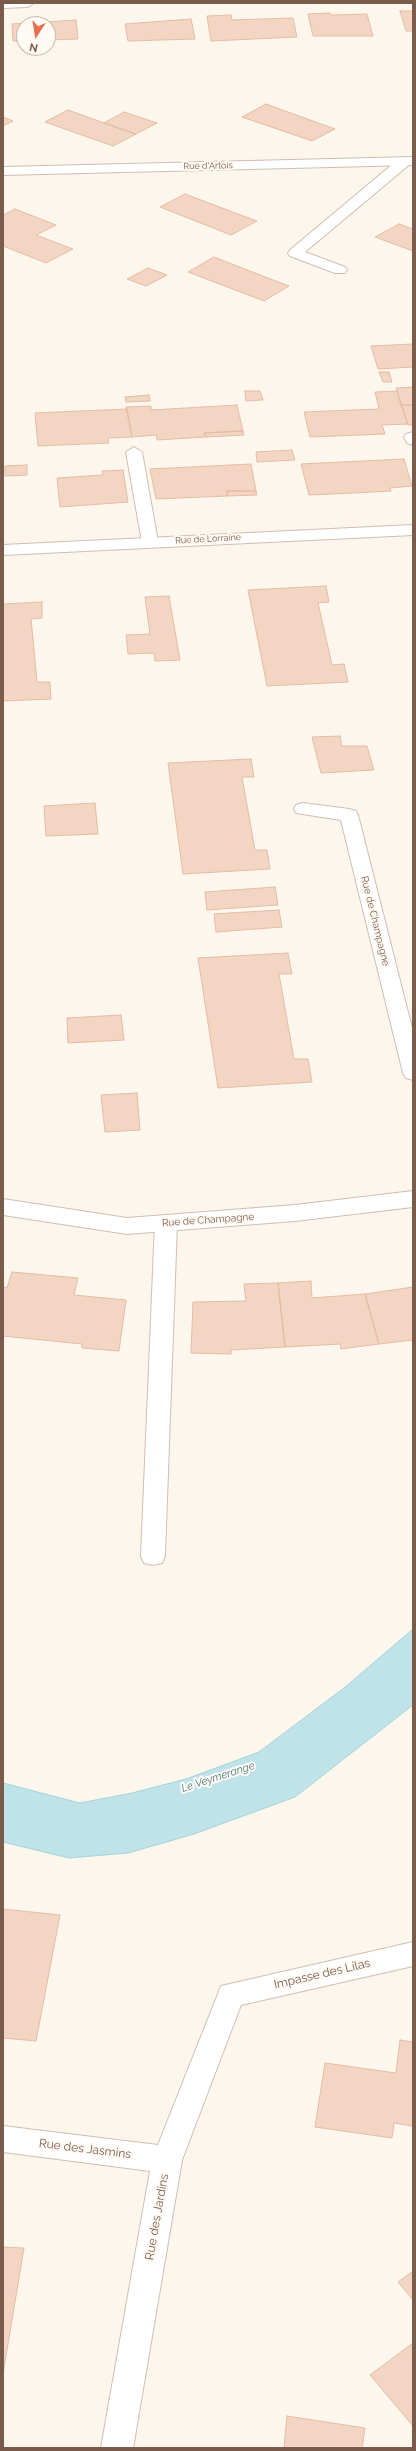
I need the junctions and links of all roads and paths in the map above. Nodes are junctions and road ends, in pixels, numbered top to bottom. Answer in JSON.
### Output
{"nodes":[{"id":1,"x":28,"y":3,"type":"edge"},
{"id":2,"x":3,"y":4,"type":"edge"},
{"id":3,"x":409,"y":161,"type":"edge"},
{"id":4,"x":6,"y":173,"type":"edge"},
{"id":5,"x":340,"y":270,"type":"dead end"},
{"id":6,"x":134,"y":452,"type":"dead end"},
{"id":7,"x":413,"y":530,"type":"edge"},
{"id":8,"x":150,"y":542,"type":"junction"},
{"id":9,"x":3,"y":550,"type":"edge"},
{"id":10,"x":303,"y":809,"type":"dead end"},
{"id":11,"x":413,"y":1073,"type":"edge"},
{"id":12,"x":413,"y":1199,"type":"edge"},
{"id":13,"x":3,"y":1207,"type":"edge"},
{"id":14,"x":166,"y":1223,"type":"junction"},
{"id":15,"x":154,"y":1556,"type":"dead end"},
{"id":16,"x":413,"y":1954,"type":"edge"},
{"id":17,"x":231,"y":1995,"type":"joint"},
{"id":18,"x":3,"y":2139,"type":"edge"},
{"id":19,"x":168,"y":2160,"type":"junction"},
{"id":20,"x":117,"y":2448,"type":"edge"}],
"edges":[{"from":1,"to":2,"type":"street"},
{"from":3,"to":4,"type":"street","name":"Rue d'Artois"},
{"from":3,"to":5,"type":"street"},
{"from":6,"to":8,"type":"street"},
{"from":7,"to":8,"type":"street","name":"Rue de Lorraine"},
{"from":8,"to":9,"type":"street","name":"Rue de Lorraine"},
{"from":10,"to":11,"type":"street","name":"Rue de Champagne"},
{"from":12,"to":14,"type":"street","name":"Rue de Champagne"},
{"from":13,"to":14,"type":"street","name":"Rue de Champagne"},
{"from":14,"to":15,"type":"street"},
{"from":16,"to":17,"type":"street","name":"Impasse des Lilas"},
{"from":17,"to":19,"type":"street","name":"Rue des Jardins"},
{"from":18,"to":19,"type":"street","name":"Rue des Jasmins"},
{"from":19,"to":20,"type":"street","name":"Rue des Jardins"}]}
